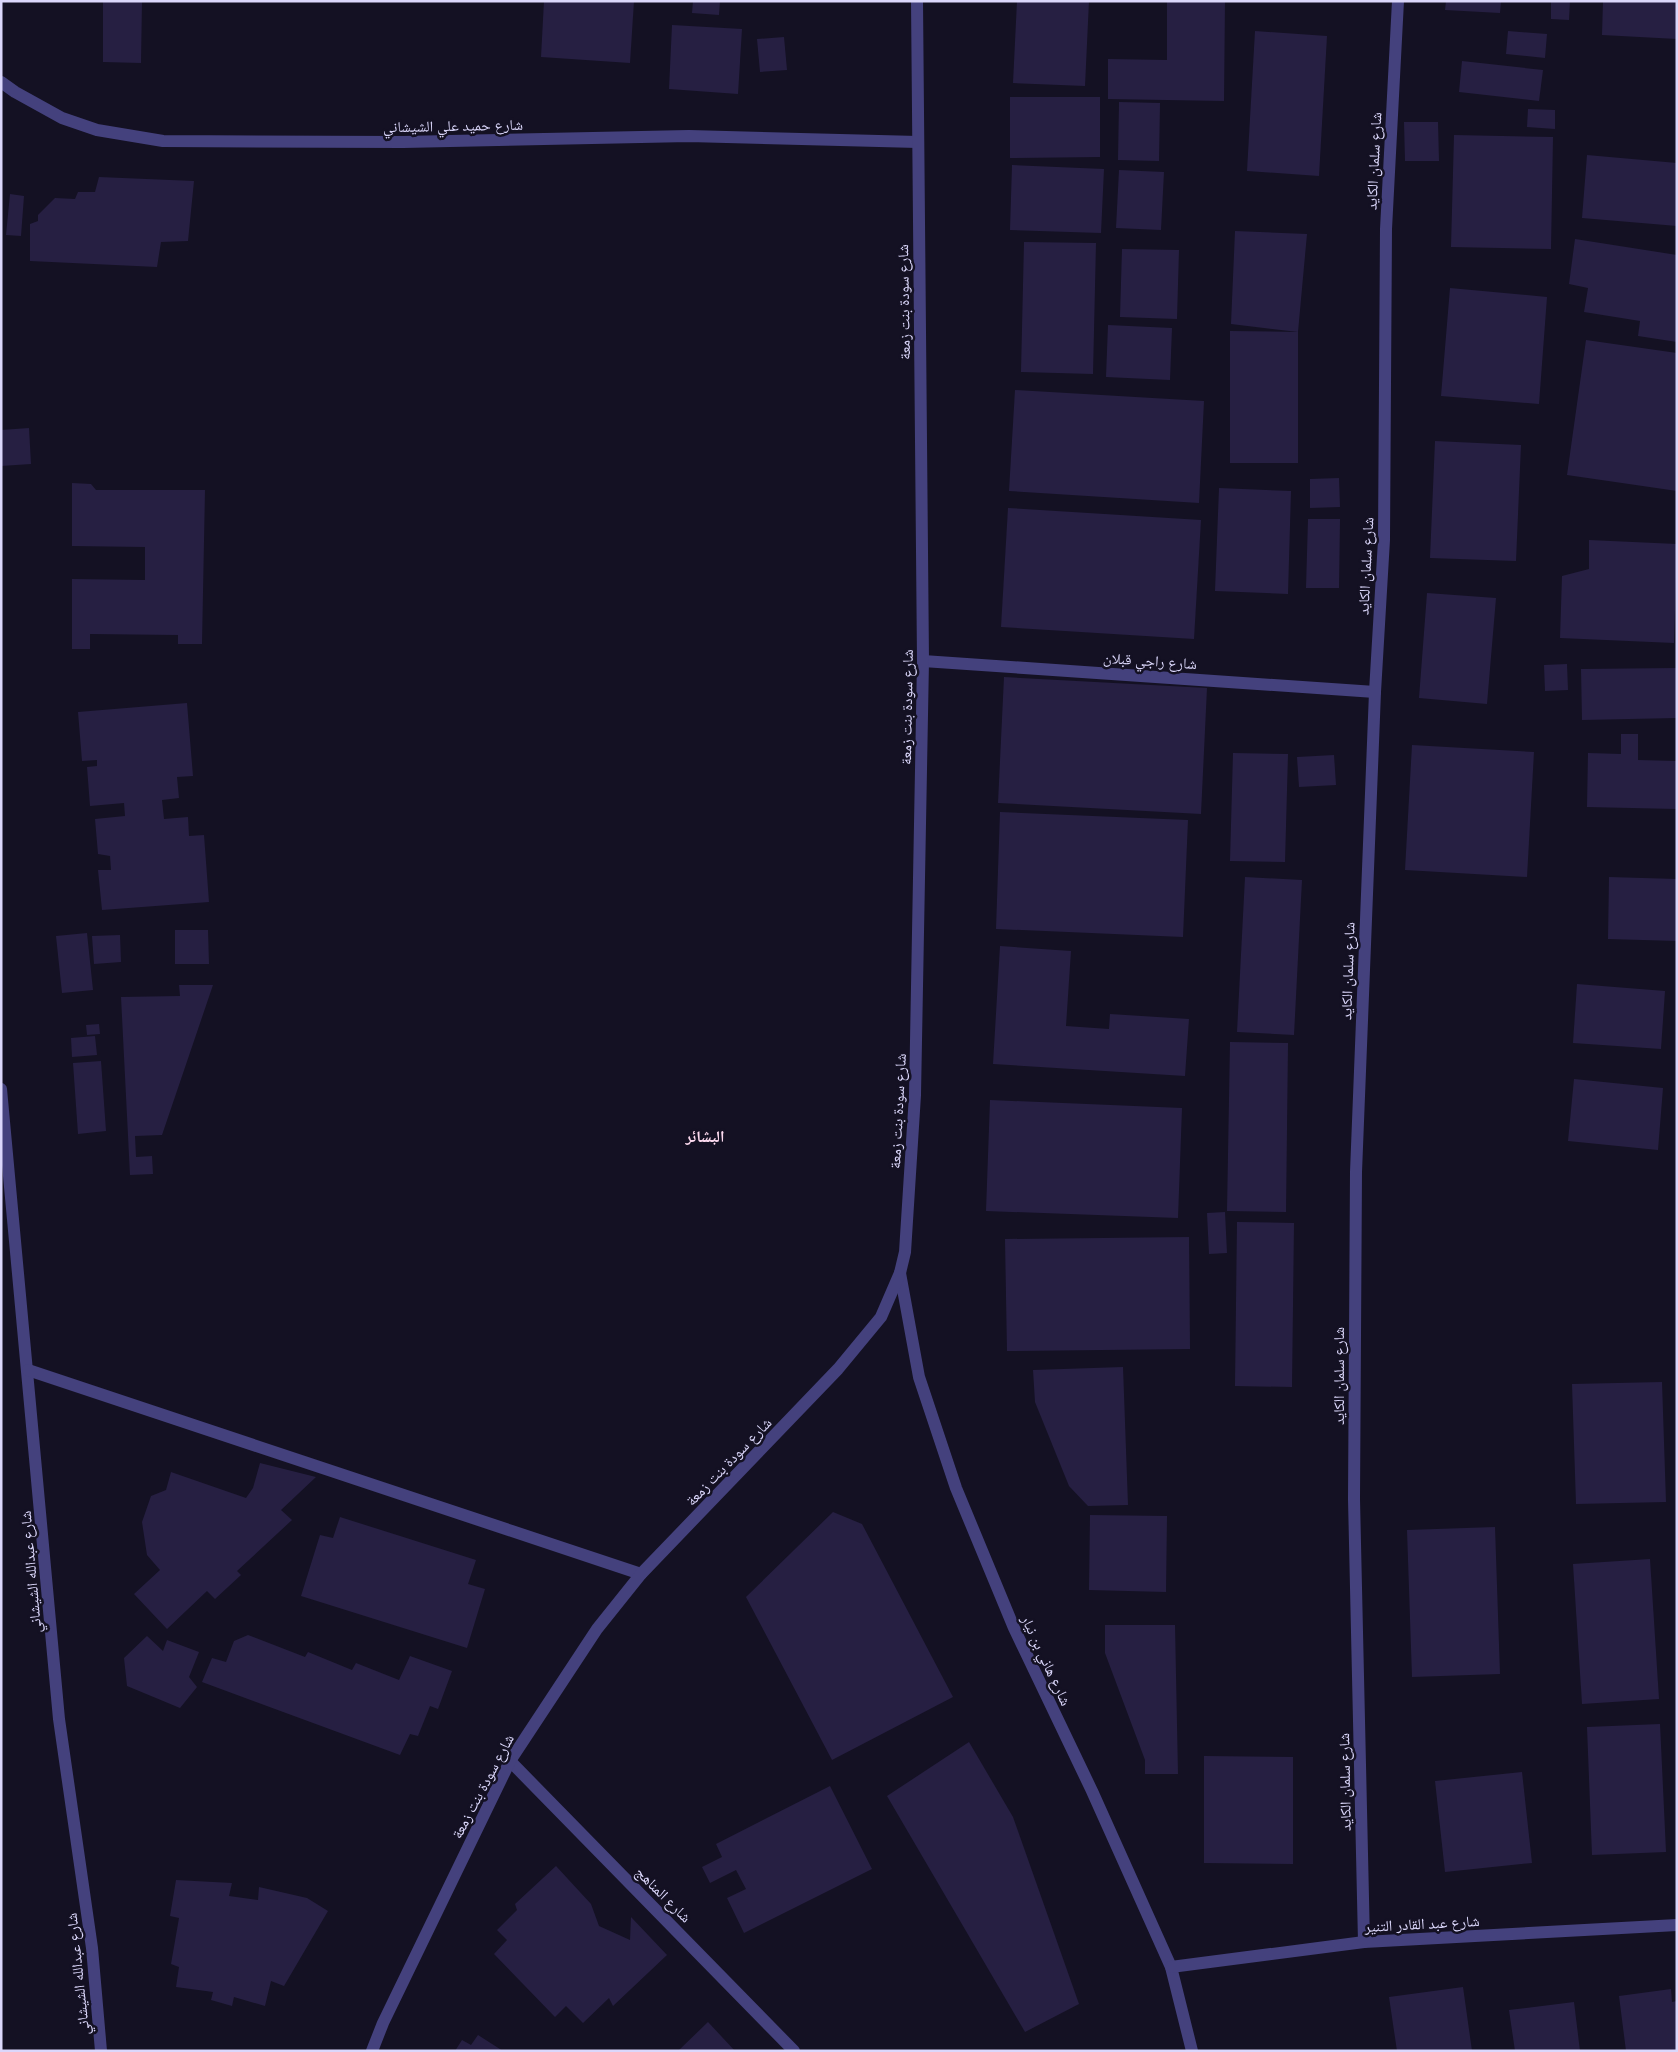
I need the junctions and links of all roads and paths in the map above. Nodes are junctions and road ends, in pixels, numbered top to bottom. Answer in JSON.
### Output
{"nodes":[{"id":1,"x":917,"y":1,"type":"edge"},
{"id":2,"x":1398,"y":1,"type":"edge"},
{"id":3,"x":1,"y":82,"type":"edge"},
{"id":4,"x":918,"y":142,"type":"junction"},
{"id":5,"x":923,"y":661,"type":"junction"},
{"id":6,"x":1375,"y":692,"type":"junction"},
{"id":7,"x":1,"y":1089,"type":"edge"},
{"id":8,"x":900,"y":1273,"type":"junction"},
{"id":9,"x":28,"y":1370,"type":"junction"},
{"id":10,"x":641,"y":1574,"type":"junction"},
{"id":11,"x":510,"y":1761,"type":"junction"},
{"id":12,"x":1677,"y":1925,"type":"edge"},
{"id":13,"x":1364,"y":1942,"type":"junction"},
{"id":14,"x":1171,"y":1967,"type":"junction"},
{"id":15,"x":101,"y":2051,"type":"edge"},
{"id":16,"x":372,"y":2051,"type":"edge"},
{"id":17,"x":794,"y":2051,"type":"edge"},
{"id":18,"x":1192,"y":2051,"type":"edge"}],
"edges":[{"from":1,"to":4,"type":"street","name":"شارع سودة بنت زمعة"},
{"from":2,"to":6,"type":"street","name":"شارع سلمان الكايد"},
{"from":3,"to":4,"type":"street","name":"شارع حميد علي الشيشاني"},
{"from":4,"to":5,"type":"street","name":"شارع سودة بنت زمعة"},
{"from":5,"to":6,"type":"street","name":"شارع راجي قبلان"},
{"from":5,"to":8,"type":"street","name":"شارع سودة بنت زمعة"},
{"from":6,"to":13,"type":"street","name":"شارع سلمان الكايد"},
{"from":7,"to":9,"type":"street","name":"شارع عبدالله الشيشاني"},
{"from":8,"to":10,"type":"street","name":"شارع سودة بنت زمعة"},
{"from":8,"to":14,"type":"street","name":"شارع هاني بن نيار"},
{"from":9,"to":10,"type":"street"},
{"from":9,"to":15,"type":"street","name":"شارع عبدالله الشيشاني"},
{"from":10,"to":11,"type":"street","name":"شارع سودة بنت زمعة"},
{"from":11,"to":16,"type":"street","name":"شارع سودة بنت زمعة"},
{"from":11,"to":17,"type":"street","name":"شارع المناهج"},
{"from":12,"to":13,"type":"street","name":"شارع عبد القادر التنير"},
{"from":13,"to":14,"type":"street","name":"شارع عبد القادر التنير"},
{"from":14,"to":18,"type":"street","name":"شارع هاني بن نيار"}]}
